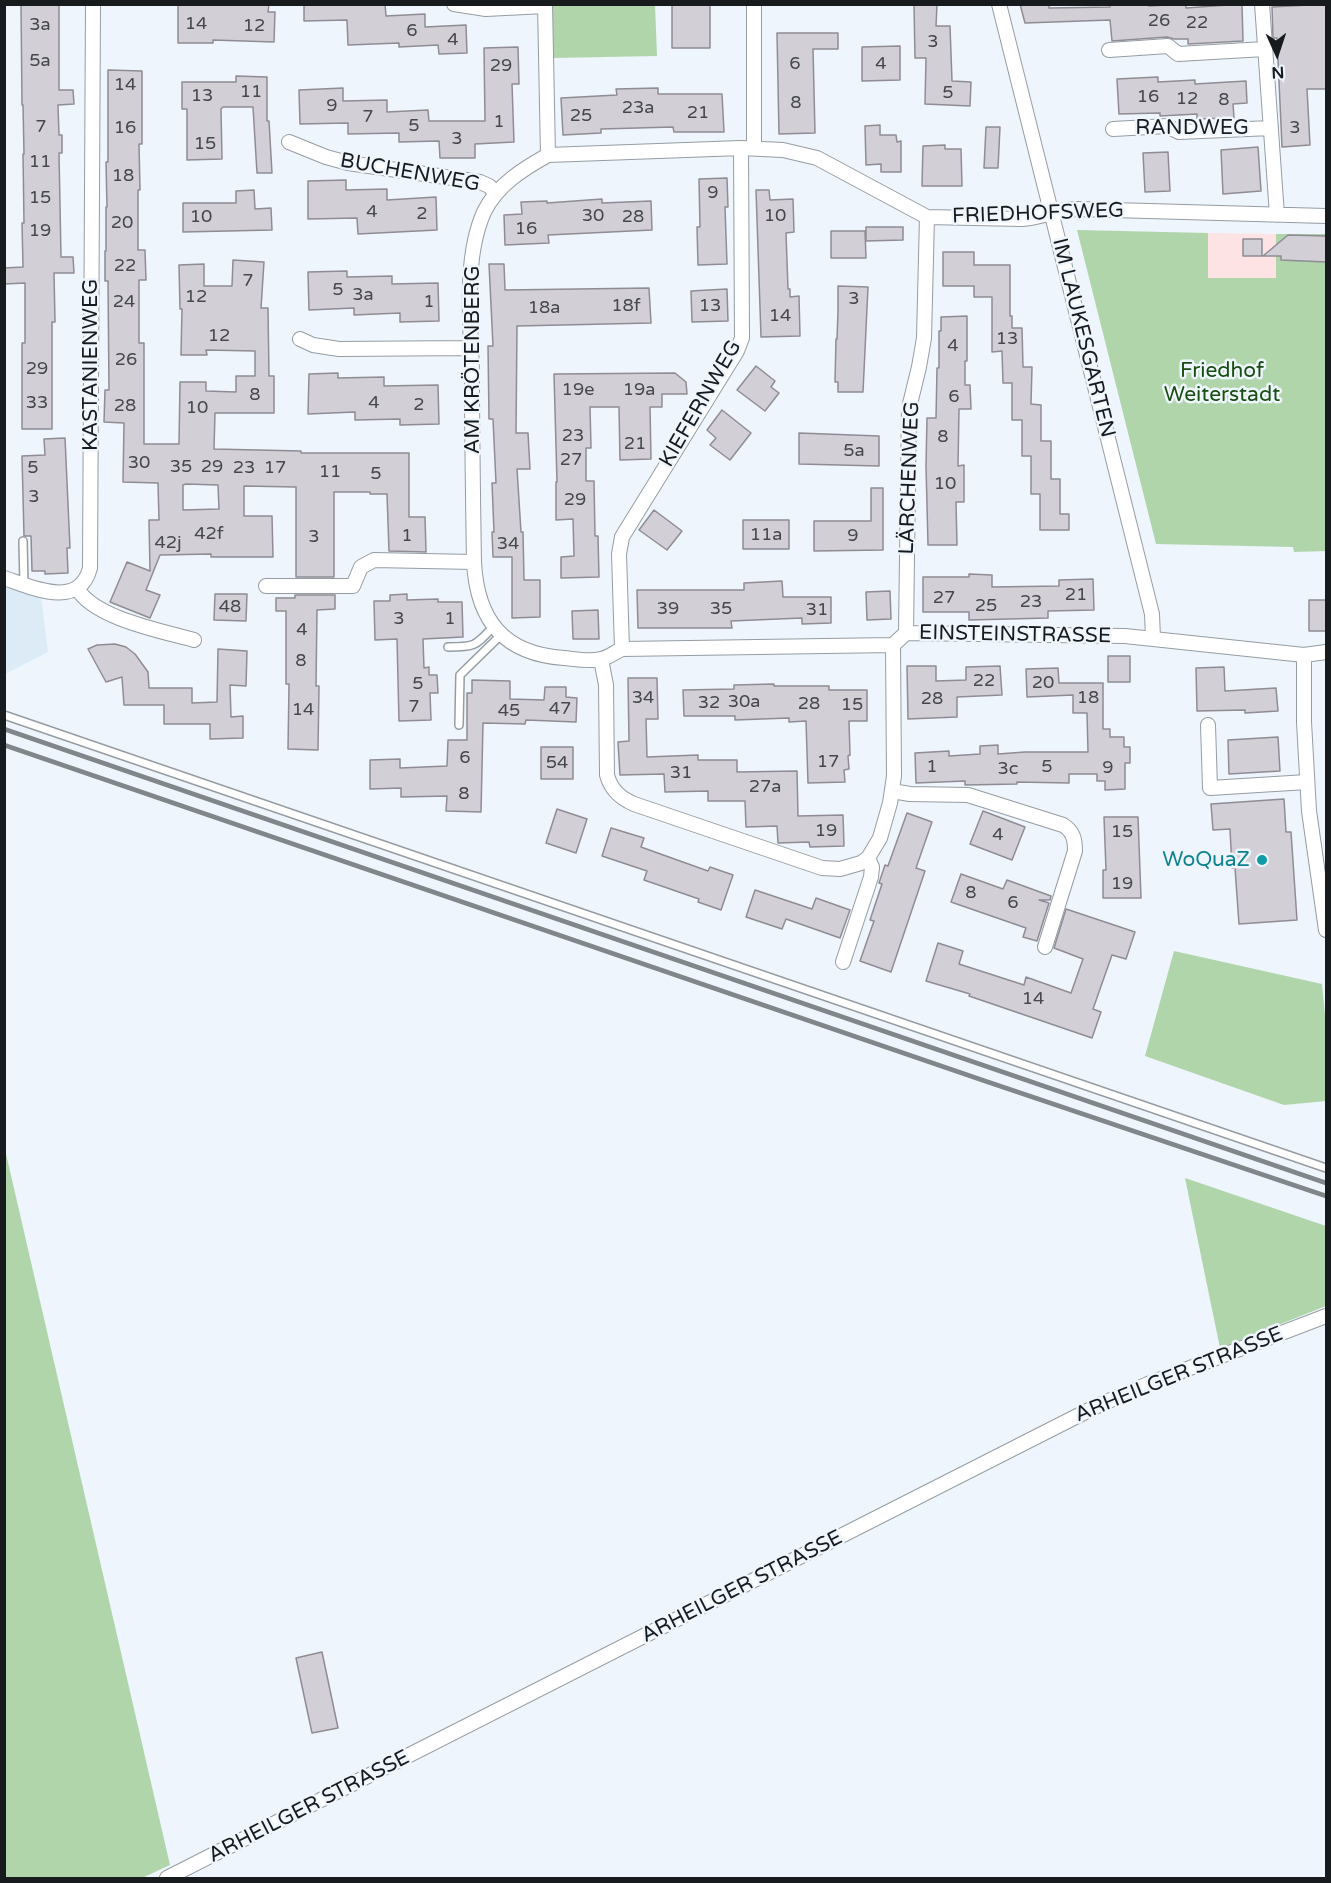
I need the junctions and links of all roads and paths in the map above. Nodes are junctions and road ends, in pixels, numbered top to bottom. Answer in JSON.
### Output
{"nodes":[{"id":1,"x":93,"y":4,"type":"edge"},
{"id":2,"x":454,"y":4,"type":"edge"},
{"id":3,"x":754,"y":4,"type":"edge"},
{"id":4,"x":999,"y":4,"type":"edge"},
{"id":5,"x":1262,"y":4,"type":"edge"},
{"id":6,"x":545,"y":5,"type":"edge"},
{"id":7,"x":1265,"y":49,"type":"junction"},
{"id":8,"x":1109,"y":50,"type":"dead end"},
{"id":9,"x":1270,"y":128,"type":"junction"},
{"id":10,"x":1113,"y":129,"type":"dead end"},
{"id":11,"x":289,"y":142,"type":"dead end"},
{"id":12,"x":748,"y":148,"type":"junction"},
{"id":13,"x":548,"y":155,"type":"junction"},
{"id":14,"x":496,"y":193,"type":"junction"},
{"id":15,"x":1052,"y":213,"type":"junction"},
{"id":16,"x":1277,"y":214,"type":"junction"},
{"id":17,"x":1326,"y":216,"type":"edge"},
{"id":18,"x":927,"y":217,"type":"junction"},
{"id":19,"x":300,"y":339,"type":"dead end"},
{"id":20,"x":471,"y":348,"type":"junction"},
{"id":21,"x":23,"y":542,"type":"dead end"},
{"id":22,"x":474,"y":562,"type":"junction"},
{"id":23,"x":4,"y":578,"type":"edge"},
{"id":24,"x":24,"y":585,"type":"junction"},
{"id":25,"x":266,"y":586,"type":"dead end"},
{"id":26,"x":76,"y":588,"type":"junction"},
{"id":27,"x":498,"y":630,"type":"junction"},
{"id":28,"x":906,"y":633,"type":"junction"},
{"id":29,"x":1153,"y":638,"type":"junction"},
{"id":30,"x":194,"y":640,"type":"dead end"},
{"id":31,"x":893,"y":645,"type":"junction"},
{"id":32,"x":448,"y":646,"type":"dead end"},
{"id":33,"x":622,"y":649,"type":"junction"},
{"id":34,"x":1326,"y":652,"type":"edge"},
{"id":35,"x":1304,"y":655,"type":"junction"},
{"id":36,"x":601,"y":659,"type":"junction"},
{"id":37,"x":4,"y":715,"type":"edge"},
{"id":38,"x":459,"y":725,"type":"dead end"},
{"id":39,"x":1208,"y":725,"type":"dead end"},
{"id":40,"x":1307,"y":782,"type":"junction"},
{"id":41,"x":892,"y":791,"type":"junction"},
{"id":42,"x":868,"y":858,"type":"junction"},
{"id":43,"x":1326,"y":930,"type":"edge"},
{"id":44,"x":1045,"y":947,"type":"dead end"},
{"id":45,"x":843,"y":962,"type":"dead end"},
{"id":46,"x":1326,"y":1168,"type":"edge"},
{"id":47,"x":1326,"y":1316,"type":"edge"},
{"id":48,"x":167,"y":1878,"type":"edge"}],
"edges":[{"from":1,"to":26,"type":"street","name":"KASTANIENWEG"},
{"from":2,"to":6,"type":"street"},
{"from":3,"to":12,"type":"street","name":"KIEFERNWEG"},
{"from":4,"to":15,"type":"street","name":"IM LAUKESGARTEN"},
{"from":5,"to":7,"type":"street","name":"RANDWEG"},
{"from":6,"to":13,"type":"street"},
{"from":7,"to":8,"type":"street"},
{"from":7,"to":9,"type":"street","name":"RANDWEG"},
{"from":9,"to":10,"type":"street","name":"RANDWEG"},
{"from":9,"to":16,"type":"street","name":"RANDWEG"},
{"from":11,"to":14,"type":"street","name":"BUCHENWEG"},
{"from":12,"to":13,"type":"street","name":"FRIEDHOFSWEG"},
{"from":12,"to":18,"type":"street","name":"FRIEDHOFSWEG"},
{"from":12,"to":33,"type":"street","name":"KIEFERNWEG"},
{"from":13,"to":14,"type":"street","name":"AM KRÖTENBERG"},
{"from":14,"to":20,"type":"street","name":"AM KRÖTENBERG"},
{"from":15,"to":16,"type":"street","name":"FRIEDHOFSWEG"},
{"from":15,"to":18,"type":"street","name":"FRIEDHOFSWEG"},
{"from":15,"to":29,"type":"street","name":"IM LAUKESGARTEN"},
{"from":16,"to":17,"type":"street","name":"FRIEDHOFSWEG"},
{"from":18,"to":28,"type":"street","name":"LÄRCHENWEG"},
{"from":19,"to":20,"type":"street"},
{"from":20,"to":22,"type":"street","name":"AM KRÖTENBERG"},
{"from":21,"to":24,"type":"lane"},
{"from":22,"to":25,"type":"street"},
{"from":22,"to":27,"type":"street","name":"AM KRÖTENBERG"},
{"from":23,"to":24,"type":"street"},
{"from":24,"to":26,"type":"street"},
{"from":26,"to":30,"type":"street"},
{"from":27,"to":32,"type":"lane"},
{"from":27,"to":36,"type":"street","name":"AM KRÖTENBERG"},
{"from":27,"to":38,"type":"lane"},
{"from":28,"to":29,"type":"street","name":"EINSTEINSTRASSE"},
{"from":28,"to":31,"type":"street","name":"EINSTEINSTRASSE"},
{"from":29,"to":35,"type":"street","name":"EINSTEINSTRASSE"},
{"from":31,"to":33,"type":"street","name":"EINSTEINSTRASSE"},
{"from":31,"to":41,"type":"street"},
{"from":33,"to":36,"type":"street","name":"EINSTEINSTRASSE"},
{"from":34,"to":35,"type":"street","name":"EINSTEINSTRASSE"},
{"from":35,"to":40,"type":"street"},
{"from":36,"to":42,"type":"street"},
{"from":37,"to":46,"type":"lane"},
{"from":39,"to":40,"type":"street"},
{"from":40,"to":43,"type":"street"},
{"from":41,"to":42,"type":"street"},
{"from":41,"to":44,"type":"street"},
{"from":42,"to":45,"type":"street"},
{"from":47,"to":48,"type":"street","name":"ARHEILGER STRASSE"}]}
